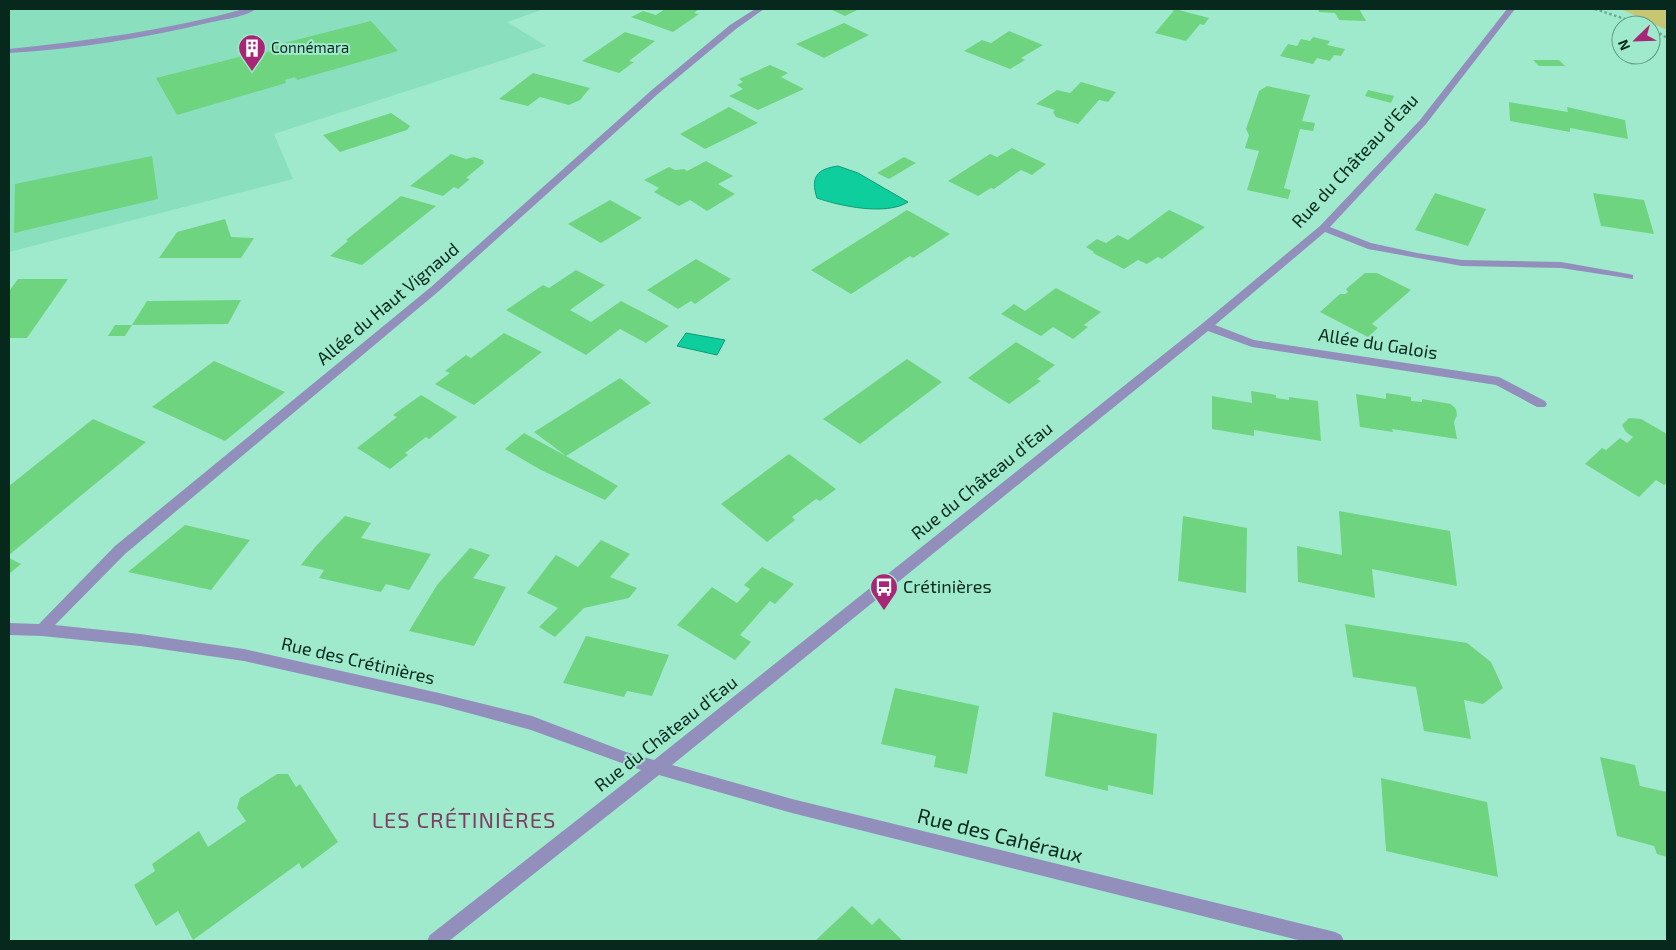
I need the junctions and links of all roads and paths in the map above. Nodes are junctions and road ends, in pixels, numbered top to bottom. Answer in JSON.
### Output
{"nodes":[{"id":1,"x":252,"y":9,"type":"edge"},
{"id":2,"x":760,"y":9,"type":"edge"},
{"id":3,"x":1511,"y":9,"type":"edge"},
{"id":4,"x":1595,"y":9,"type":"edge"},
{"id":5,"x":1613,"y":15,"type":"edge"},
{"id":6,"x":9,"y":51,"type":"edge"},
{"id":7,"x":1324,"y":228,"type":"junction"},
{"id":8,"x":1629,"y":277,"type":"dead end"},
{"id":9,"x":1207,"y":326,"type":"junction"},
{"id":10,"x":1541,"y":404,"type":"dead end"},
{"id":11,"x":9,"y":629,"type":"edge"},
{"id":12,"x":42,"y":630,"type":"junction"},
{"id":13,"x":657,"y":768,"type":"junction"},
{"id":14,"x":436,"y":941,"type":"edge"},
{"id":15,"x":1335,"y":941,"type":"edge"}],
"edges":[{"from":1,"to":6,"type":"street"},
{"from":2,"to":12,"type":"street","name":"Allée du Haut Vignaud"},
{"from":3,"to":7,"type":"street","name":"Rue du Château d'Eau"},
{"from":4,"to":5,"type":"path"},
{"from":7,"to":8,"type":"street"},
{"from":7,"to":9,"type":"street","name":"Rue du Château d'Eau"},
{"from":9,"to":10,"type":"street","name":"Allée du Galois"},
{"from":9,"to":13,"type":"street","name":"Rue du Château d'Eau"},
{"from":11,"to":12,"type":"street","name":"Rue des Crétinières"},
{"from":12,"to":13,"type":"street","name":"Rue des Crétinières"},
{"from":13,"to":14,"type":"street","name":"Rue du Château d'Eau"},
{"from":13,"to":15,"type":"street","name":"Rue des Cahéraux"}]}
